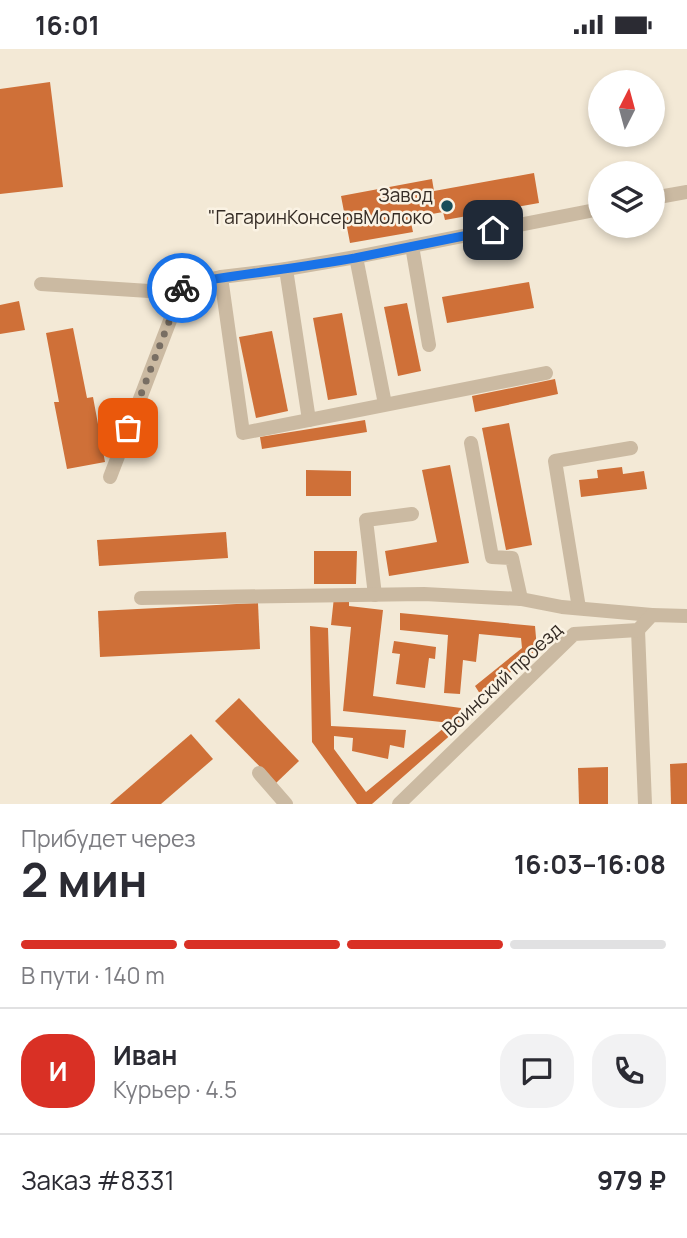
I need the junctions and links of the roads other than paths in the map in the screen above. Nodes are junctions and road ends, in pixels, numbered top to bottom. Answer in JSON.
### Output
{"nodes":[{"id":1,"x":687,"y":192,"type":"edge"},
{"id":2,"x":665,"y":196,"type":"edge"},
{"id":3,"x":588,"y":211,"type":"edge"},
{"id":4,"x":412,"y":246,"type":"junction"},
{"id":5,"x":355,"y":257,"type":"junction"},
{"id":6,"x":286,"y":269,"type":"junction"},
{"id":7,"x":221,"y":277,"type":"junction"},
{"id":8,"x":41,"y":284,"type":"dead end"},
{"id":9,"x":184,"y":284,"type":"junction"},
{"id":10,"x":429,"y":345,"type":"dead end"},
{"id":11,"x":546,"y":373,"type":"dead end"},
{"id":12,"x":385,"y":404,"type":"junction"},
{"id":13,"x":309,"y":420,"type":"junction"},
{"id":14,"x":471,"y":443,"type":"dead end"},
{"id":15,"x":631,"y":448,"type":"dead end"},
{"id":16,"x":110,"y":477,"type":"dead end"},
{"id":17,"x":412,"y":514,"type":"dead end"},
{"id":18,"x":375,"y":595,"type":"junction"},
{"id":19,"x":141,"y":598,"type":"dead end"},
{"id":20,"x":521,"y":599,"type":"junction"},
{"id":21,"x":579,"y":608,"type":"junction"},
{"id":22,"x":652,"y":615,"type":"junction"},
{"id":23,"x":687,"y":616,"type":"edge"},
{"id":24,"x":638,"y":630,"type":"junction"},
{"id":25,"x":259,"y":773,"type":"dead end"},
{"id":26,"x":286,"y":804,"type":"edge"},
{"id":27,"x":399,"y":804,"type":"edge"},
{"id":28,"x":645,"y":804,"type":"edge"}],
"edges":[{"from":1,"to":2,"type":"street"},
{"from":3,"to":4,"type":"street"},
{"from":4,"to":5,"type":"street"},
{"from":4,"to":10,"type":"street"},
{"from":5,"to":6,"type":"street"},
{"from":5,"to":12,"type":"street"},
{"from":6,"to":7,"type":"street"},
{"from":6,"to":13,"type":"street"},
{"from":7,"to":9,"type":"street"},
{"from":7,"to":13,"type":"street"},
{"from":8,"to":9,"type":"street"},
{"from":9,"to":16,"type":"street"},
{"from":11,"to":12,"type":"street"},
{"from":12,"to":13,"type":"street"},
{"from":14,"to":20,"type":"street"},
{"from":15,"to":21,"type":"street"},
{"from":17,"to":18,"type":"street"},
{"from":18,"to":19,"type":"street"},
{"from":18,"to":20,"type":"street"},
{"from":20,"to":21,"type":"street"},
{"from":21,"to":22,"type":"street"},
{"from":22,"to":23,"type":"street"},
{"from":22,"to":24,"type":"street"},
{"from":24,"to":27,"type":"street","name":"Воинский проезд"},
{"from":24,"to":28,"type":"street"},
{"from":25,"to":26,"type":"street"}]}
